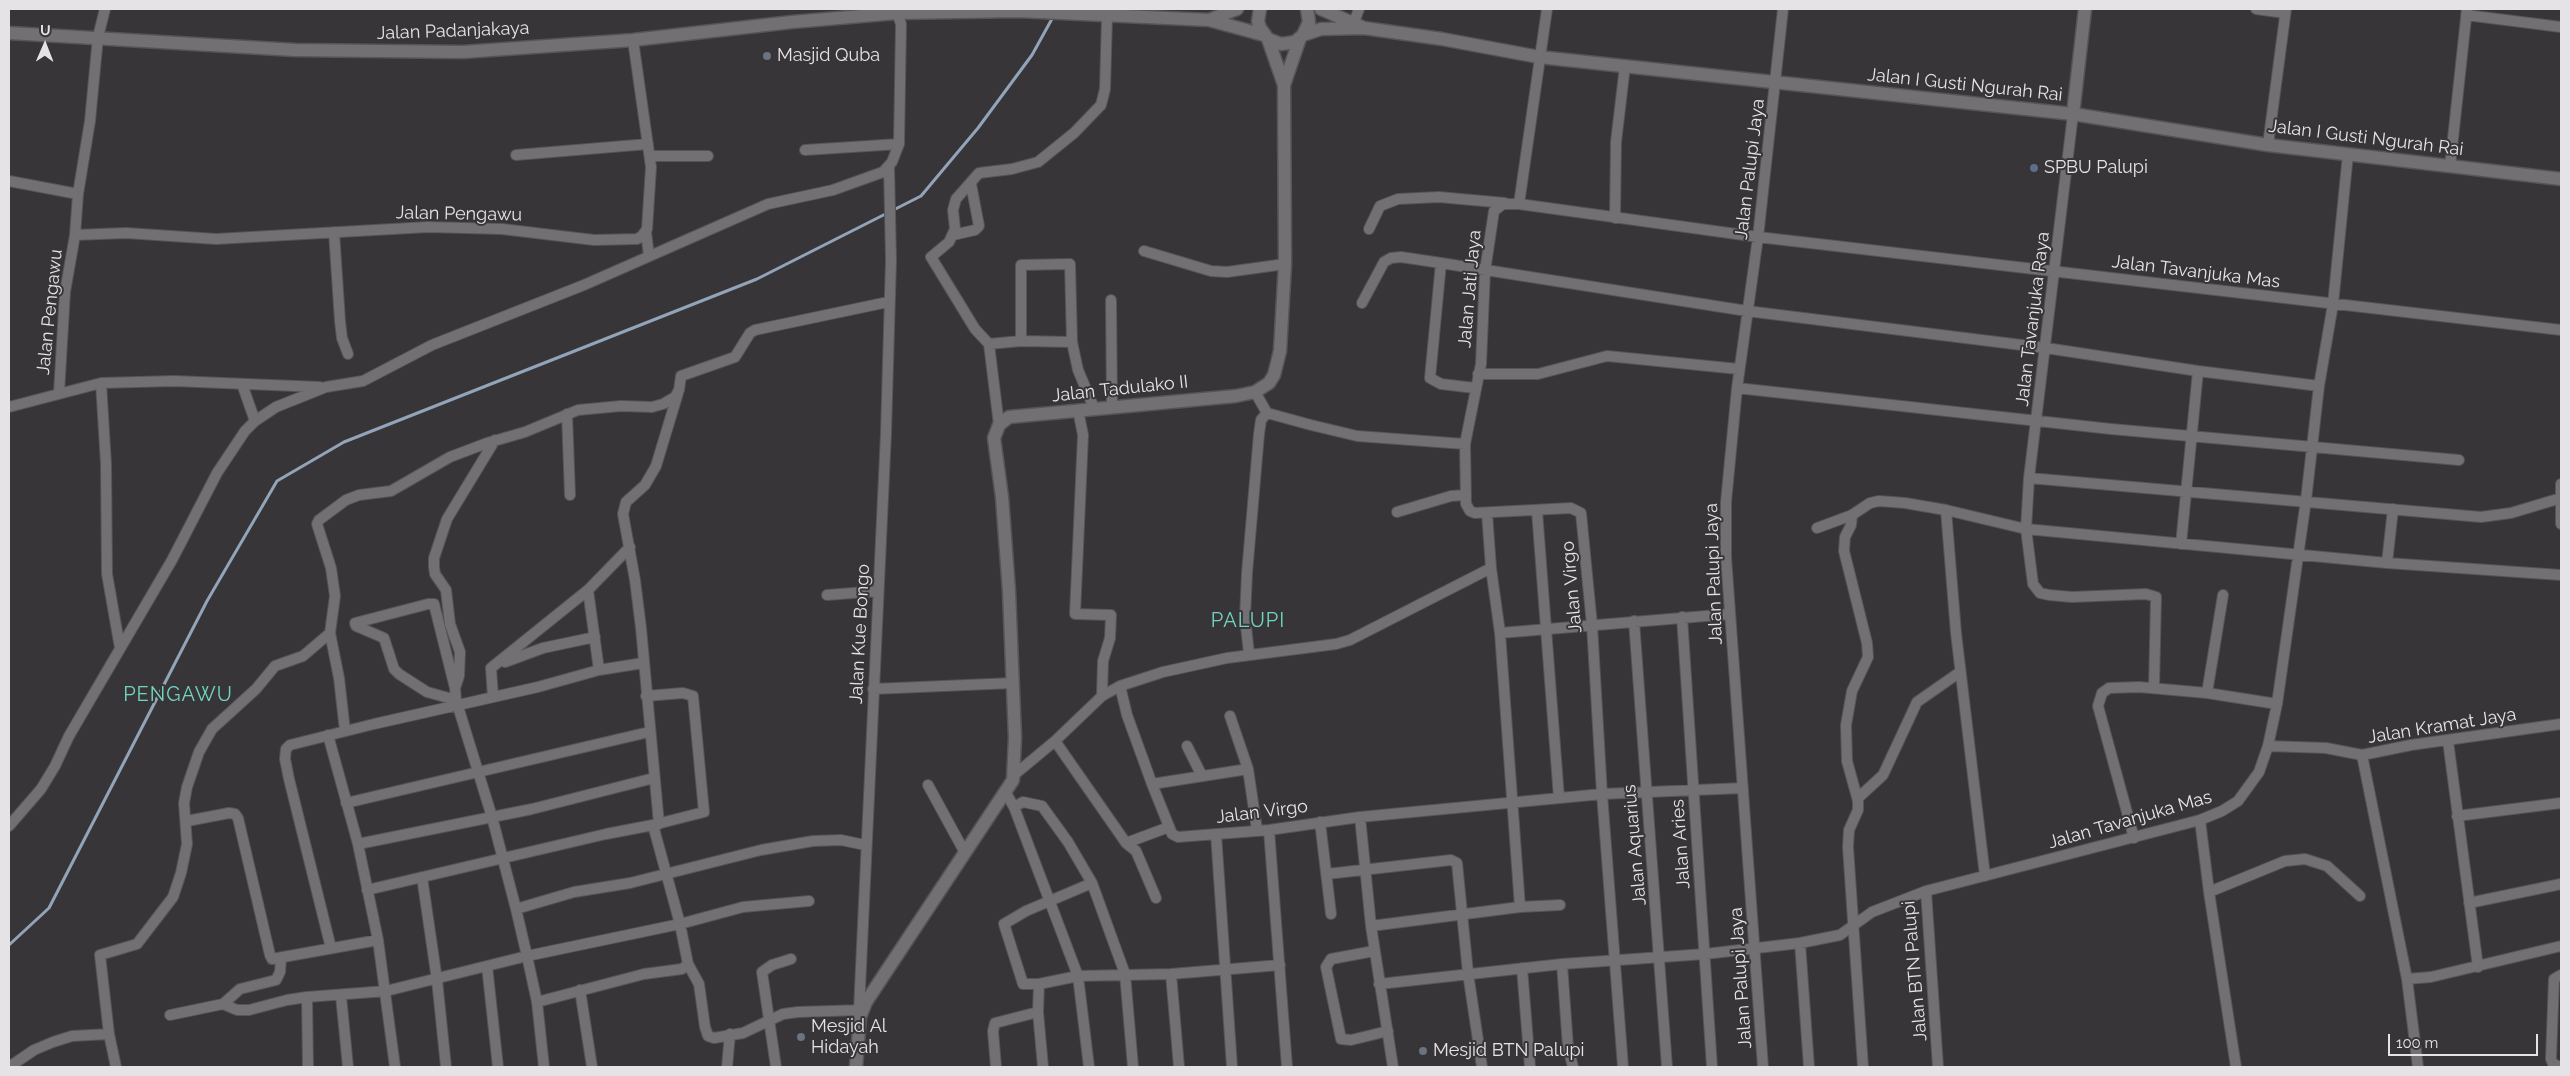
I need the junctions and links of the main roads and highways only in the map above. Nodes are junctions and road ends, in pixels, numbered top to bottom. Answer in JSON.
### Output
{"nodes":[{"id":1,"x":1237,"y":9,"type":"edge"},
{"id":2,"x":1260,"y":9,"type":"edge"},
{"id":3,"x":1307,"y":9,"type":"edge"},
{"id":4,"x":1321,"y":9,"type":"edge"},
{"id":5,"x":2085,"y":9,"type":"edge"},
{"id":6,"x":902,"y":13,"type":"edge"},
{"id":7,"x":1209,"y":20,"type":"junction"},
{"id":8,"x":1359,"y":25,"type":"junction"},
{"id":9,"x":9,"y":33,"type":"edge"},
{"id":10,"x":1302,"y":36,"type":"junction"},
{"id":11,"x":1266,"y":37,"type":"junction"},
{"id":12,"x":1284,"y":85,"type":"junction"},
{"id":13,"x":2073,"y":114,"type":"junction"},
{"id":14,"x":2561,"y":179,"type":"edge"},
{"id":15,"x":856,"y":1067,"type":"edge"}],
"edges":[{"from":1,"to":7,"type":"main road"},
{"from":2,"to":11,"type":"main road"},
{"from":3,"to":10,"type":"main road"},
{"from":4,"to":8,"type":"main road","name":"Jalan I Gusti Ngurah Rai"},
{"from":5,"to":13,"type":"main road"},
{"from":6,"to":7,"type":"main road"},
{"from":6,"to":9,"type":"main road","name":"Jalan Padanjakaya"},
{"from":7,"to":11,"type":"main road"},
{"from":8,"to":10,"type":"main road","name":"Jalan I Gusti Ngurah Rai"},
{"from":8,"to":13,"type":"main road","name":"Jalan I Gusti Ngurah Rai"},
{"from":10,"to":11,"type":"main road","name":"Jalan I Gusti Ngurah Rai"},
{"from":10,"to":12,"type":"main road"},
{"from":11,"to":12,"type":"main road"},
{"from":12,"to":15,"type":"main road","name":"Jalan Tadulako II"},
{"from":13,"to":14,"type":"main road","name":"Jalan I Gusti Ngurah Rai"}]}
